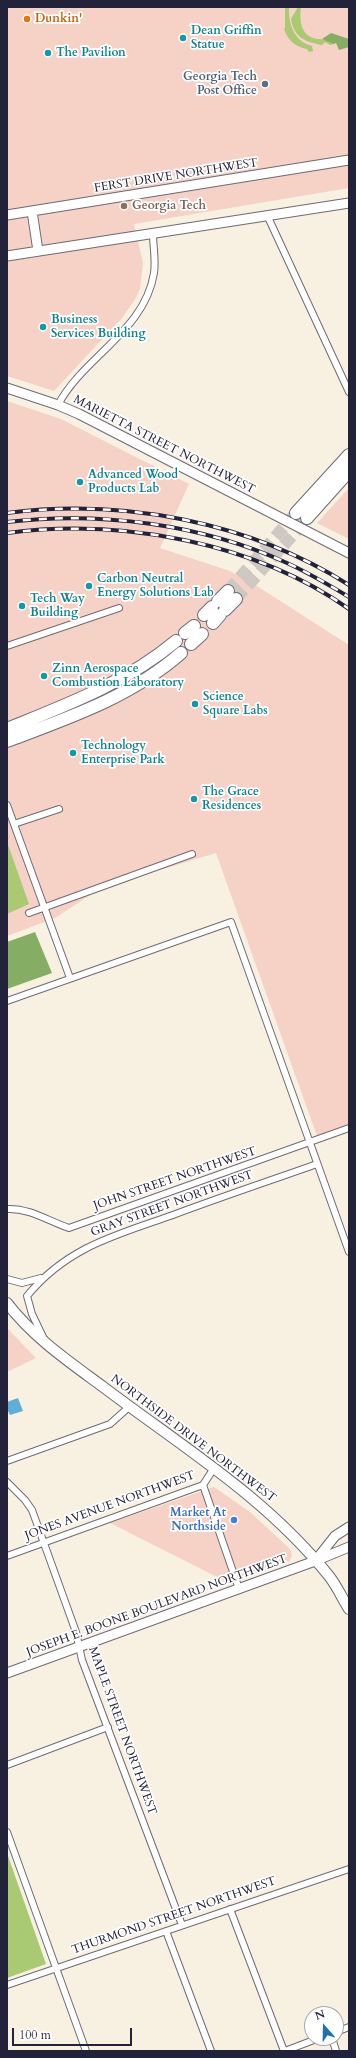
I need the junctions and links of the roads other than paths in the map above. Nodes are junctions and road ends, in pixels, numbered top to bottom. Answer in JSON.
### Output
{"nodes":[{"id":1,"x":349,"y":160,"type":"edge"},
{"id":2,"x":349,"y":203,"type":"edge"},
{"id":3,"x":32,"y":211,"type":"junction"},
{"id":4,"x":7,"y":215,"type":"edge"},
{"id":5,"x":267,"y":215,"type":"junction"},
{"id":6,"x":153,"y":234,"type":"junction"},
{"id":7,"x":38,"y":251,"type":"junction"},
{"id":8,"x":7,"y":256,"type":"edge"},
{"id":9,"x":7,"y":388,"type":"edge"},
{"id":10,"x":349,"y":392,"type":"edge"},
{"id":11,"x":58,"y":405,"type":"junction"},
{"id":12,"x":349,"y":455,"type":"edge"},
{"id":13,"x":349,"y":471,"type":"edge"},
{"id":14,"x":296,"y":513,"type":"tunnel mouth"},
{"id":15,"x":307,"y":518,"type":"tunnel mouth"},
{"id":16,"x":349,"y":553,"type":"edge"},
{"id":17,"x":232,"y":595,"type":"tunnel mouth"},
{"id":18,"x":119,"y":608,"type":"dead end"},
{"id":19,"x":215,"y":612,"type":"dead end"},
{"id":20,"x":194,"y":631,"type":"dead end"},
{"id":21,"x":176,"y":641,"type":"dead end"},
{"id":22,"x":191,"y":644,"type":"dead end"},
{"id":23,"x":7,"y":646,"type":"edge"},
{"id":24,"x":181,"y":653,"type":"dead end"},
{"id":25,"x":7,"y":729,"type":"edge"},
{"id":26,"x":7,"y":741,"type":"edge"},
{"id":27,"x":7,"y":805,"type":"edge"},
{"id":28,"x":60,"y":809,"type":"dead end"},
{"id":29,"x":14,"y":824,"type":"junction"},
{"id":30,"x":192,"y":854,"type":"dead end"},
{"id":31,"x":45,"y":906,"type":"junction"},
{"id":32,"x":29,"y":913,"type":"dead end"},
{"id":33,"x":70,"y":978,"type":"junction"},
{"id":34,"x":7,"y":1001,"type":"edge"},
{"id":35,"x":349,"y":1128,"type":"edge"},
{"id":36,"x":310,"y":1143,"type":"junction"},
{"id":37,"x":317,"y":1164,"type":"junction"},
{"id":38,"x":7,"y":1209,"type":"edge"},
{"id":39,"x":349,"y":1252,"type":"edge"},
{"id":40,"x":41,"y":1278,"type":"junction"},
{"id":41,"x":7,"y":1279,"type":"edge"},
{"id":42,"x":7,"y":1303,"type":"edge"},
{"id":43,"x":46,"y":1343,"type":"junction"},
{"id":44,"x":129,"y":1407,"type":"junction"},
{"id":45,"x":7,"y":1461,"type":"edge"},
{"id":46,"x":214,"y":1468,"type":"junction"},
{"id":47,"x":7,"y":1482,"type":"edge"},
{"id":48,"x":203,"y":1485,"type":"junction"},
{"id":49,"x":349,"y":1527,"type":"edge"},
{"id":50,"x":44,"y":1543,"type":"junction"},
{"id":51,"x":349,"y":1547,"type":"edge"},
{"id":52,"x":7,"y":1556,"type":"edge"},
{"id":53,"x":316,"y":1561,"type":"junction"},
{"id":54,"x":239,"y":1589,"type":"junction"},
{"id":55,"x":349,"y":1609,"type":"edge"},
{"id":56,"x":79,"y":1647,"type":"junction"},
{"id":57,"x":7,"y":1673,"type":"edge"},
{"id":58,"x":108,"y":1727,"type":"junction"},
{"id":59,"x":7,"y":1765,"type":"edge"},
{"id":60,"x":7,"y":1832,"type":"edge"},
{"id":61,"x":349,"y":1869,"type":"edge"},
{"id":62,"x":230,"y":1909,"type":"junction"},
{"id":63,"x":182,"y":1925,"type":"junction"},
{"id":64,"x":166,"y":1931,"type":"junction"},
{"id":65,"x":55,"y":1968,"type":"junction"},
{"id":66,"x":7,"y":1985,"type":"edge"},
{"id":67,"x":304,"y":2044,"type":"edge"},
{"id":68,"x":86,"y":2051,"type":"edge"},
{"id":69,"x":211,"y":2051,"type":"edge"},
{"id":70,"x":284,"y":2051,"type":"edge"}],
"edges":[{"from":1,"to":3,"type":"main road","name":"FERST DRIVE NORTHWEST"},
{"from":2,"to":5,"type":"main road"},
{"from":3,"to":4,"type":"main road","name":"FERST DRIVE NORTHWEST"},
{"from":3,"to":7,"type":"main road"},
{"from":5,"to":6,"type":"main road"},
{"from":5,"to":10,"type":"street"},
{"from":6,"to":7,"type":"main road"},
{"from":6,"to":11,"type":"street"},
{"from":7,"to":8,"type":"main road"},
{"from":9,"to":11,"type":"main road","name":"MARIETTA STREET NORTHWEST"},
{"from":11,"to":16,"type":"main road","name":"MARIETTA STREET NORTHWEST"},
{"from":12,"to":14,"type":"highway"},
{"from":13,"to":15,"type":"highway"},
{"from":17,"to":19,"type":"highway"},
{"from":18,"to":23,"type":"street"},
{"from":20,"to":22,"type":"highway"},
{"from":21,"to":25,"type":"highway"},
{"from":24,"to":26,"type":"highway"},
{"from":27,"to":29,"type":"street"},
{"from":28,"to":29,"type":"street"},
{"from":29,"to":31,"type":"street"},
{"from":30,"to":31,"type":"street"},
{"from":31,"to":32,"type":"street"},
{"from":31,"to":33,"type":"street"},
{"from":33,"to":34,"type":"street"},
{"from":33,"to":36,"type":"street"},
{"from":35,"to":36,"type":"street","name":"JOHN STREET NORTHWEST"},
{"from":36,"to":37,"type":"street"},
{"from":36,"to":38,"type":"street","name":"JOHN STREET NORTHWEST"},
{"from":37,"to":39,"type":"street"},
{"from":37,"to":40,"type":"street","name":"GRAY STREET NORTHWEST"},
{"from":40,"to":41,"type":"street"},
{"from":40,"to":43,"type":"street"},
{"from":42,"to":43,"type":"main road","name":"NORTHSIDE DRIVE NORTHWEST"},
{"from":43,"to":44,"type":"main road","name":"NORTHSIDE DRIVE NORTHWEST"},
{"from":44,"to":45,"type":"street"},
{"from":44,"to":46,"type":"main road","name":"NORTHSIDE DRIVE NORTHWEST"},
{"from":46,"to":48,"type":"street","name":"JONES AVENUE NORTHWEST"},
{"from":46,"to":53,"type":"main road","name":"NORTHSIDE DRIVE NORTHWEST"},
{"from":47,"to":50,"type":"street","name":"MAPLE STREET NORTHWEST"},
{"from":48,"to":50,"type":"street","name":"JONES AVENUE NORTHWEST"},
{"from":48,"to":54,"type":"street"},
{"from":49,"to":53,"type":"main road"},
{"from":50,"to":52,"type":"street","name":"JONES AVENUE NORTHWEST"},
{"from":50,"to":56,"type":"street","name":"MAPLE STREET NORTHWEST"},
{"from":51,"to":53,"type":"main road","name":"JOSEPH E. BOONE BOULEVARD NORTHWEST"},
{"from":53,"to":54,"type":"main road","name":"JOSEPH E. BOONE BOULEVARD NORTHWEST"},
{"from":53,"to":55,"type":"main road","name":"NORTHSIDE DRIVE NORTHWEST"},
{"from":54,"to":56,"type":"main road","name":"JOSEPH E. BOONE BOULEVARD NORTHWEST"},
{"from":56,"to":57,"type":"main road","name":"JOSEPH E. BOONE BOULEVARD NORTHWEST"},
{"from":56,"to":58,"type":"street","name":"MAPLE STREET NORTHWEST"},
{"from":58,"to":59,"type":"street"},
{"from":58,"to":63,"type":"street","name":"MAPLE STREET NORTHWEST"},
{"from":60,"to":65,"type":"street"},
{"from":61,"to":62,"type":"street","name":"THURMOND STREET NORTHWEST"},
{"from":62,"to":63,"type":"street","name":"THURMOND STREET NORTHWEST"},
{"from":62,"to":70,"type":"street"},
{"from":63,"to":64,"type":"street","name":"THURMOND STREET NORTHWEST"},
{"from":64,"to":65,"type":"street","name":"THURMOND STREET NORTHWEST"},
{"from":64,"to":69,"type":"street"},
{"from":65,"to":66,"type":"street","name":"THURMOND STREET NORTHWEST"},
{"from":65,"to":68,"type":"street"},
{"from":67,"to":70,"type":"street"}]}
